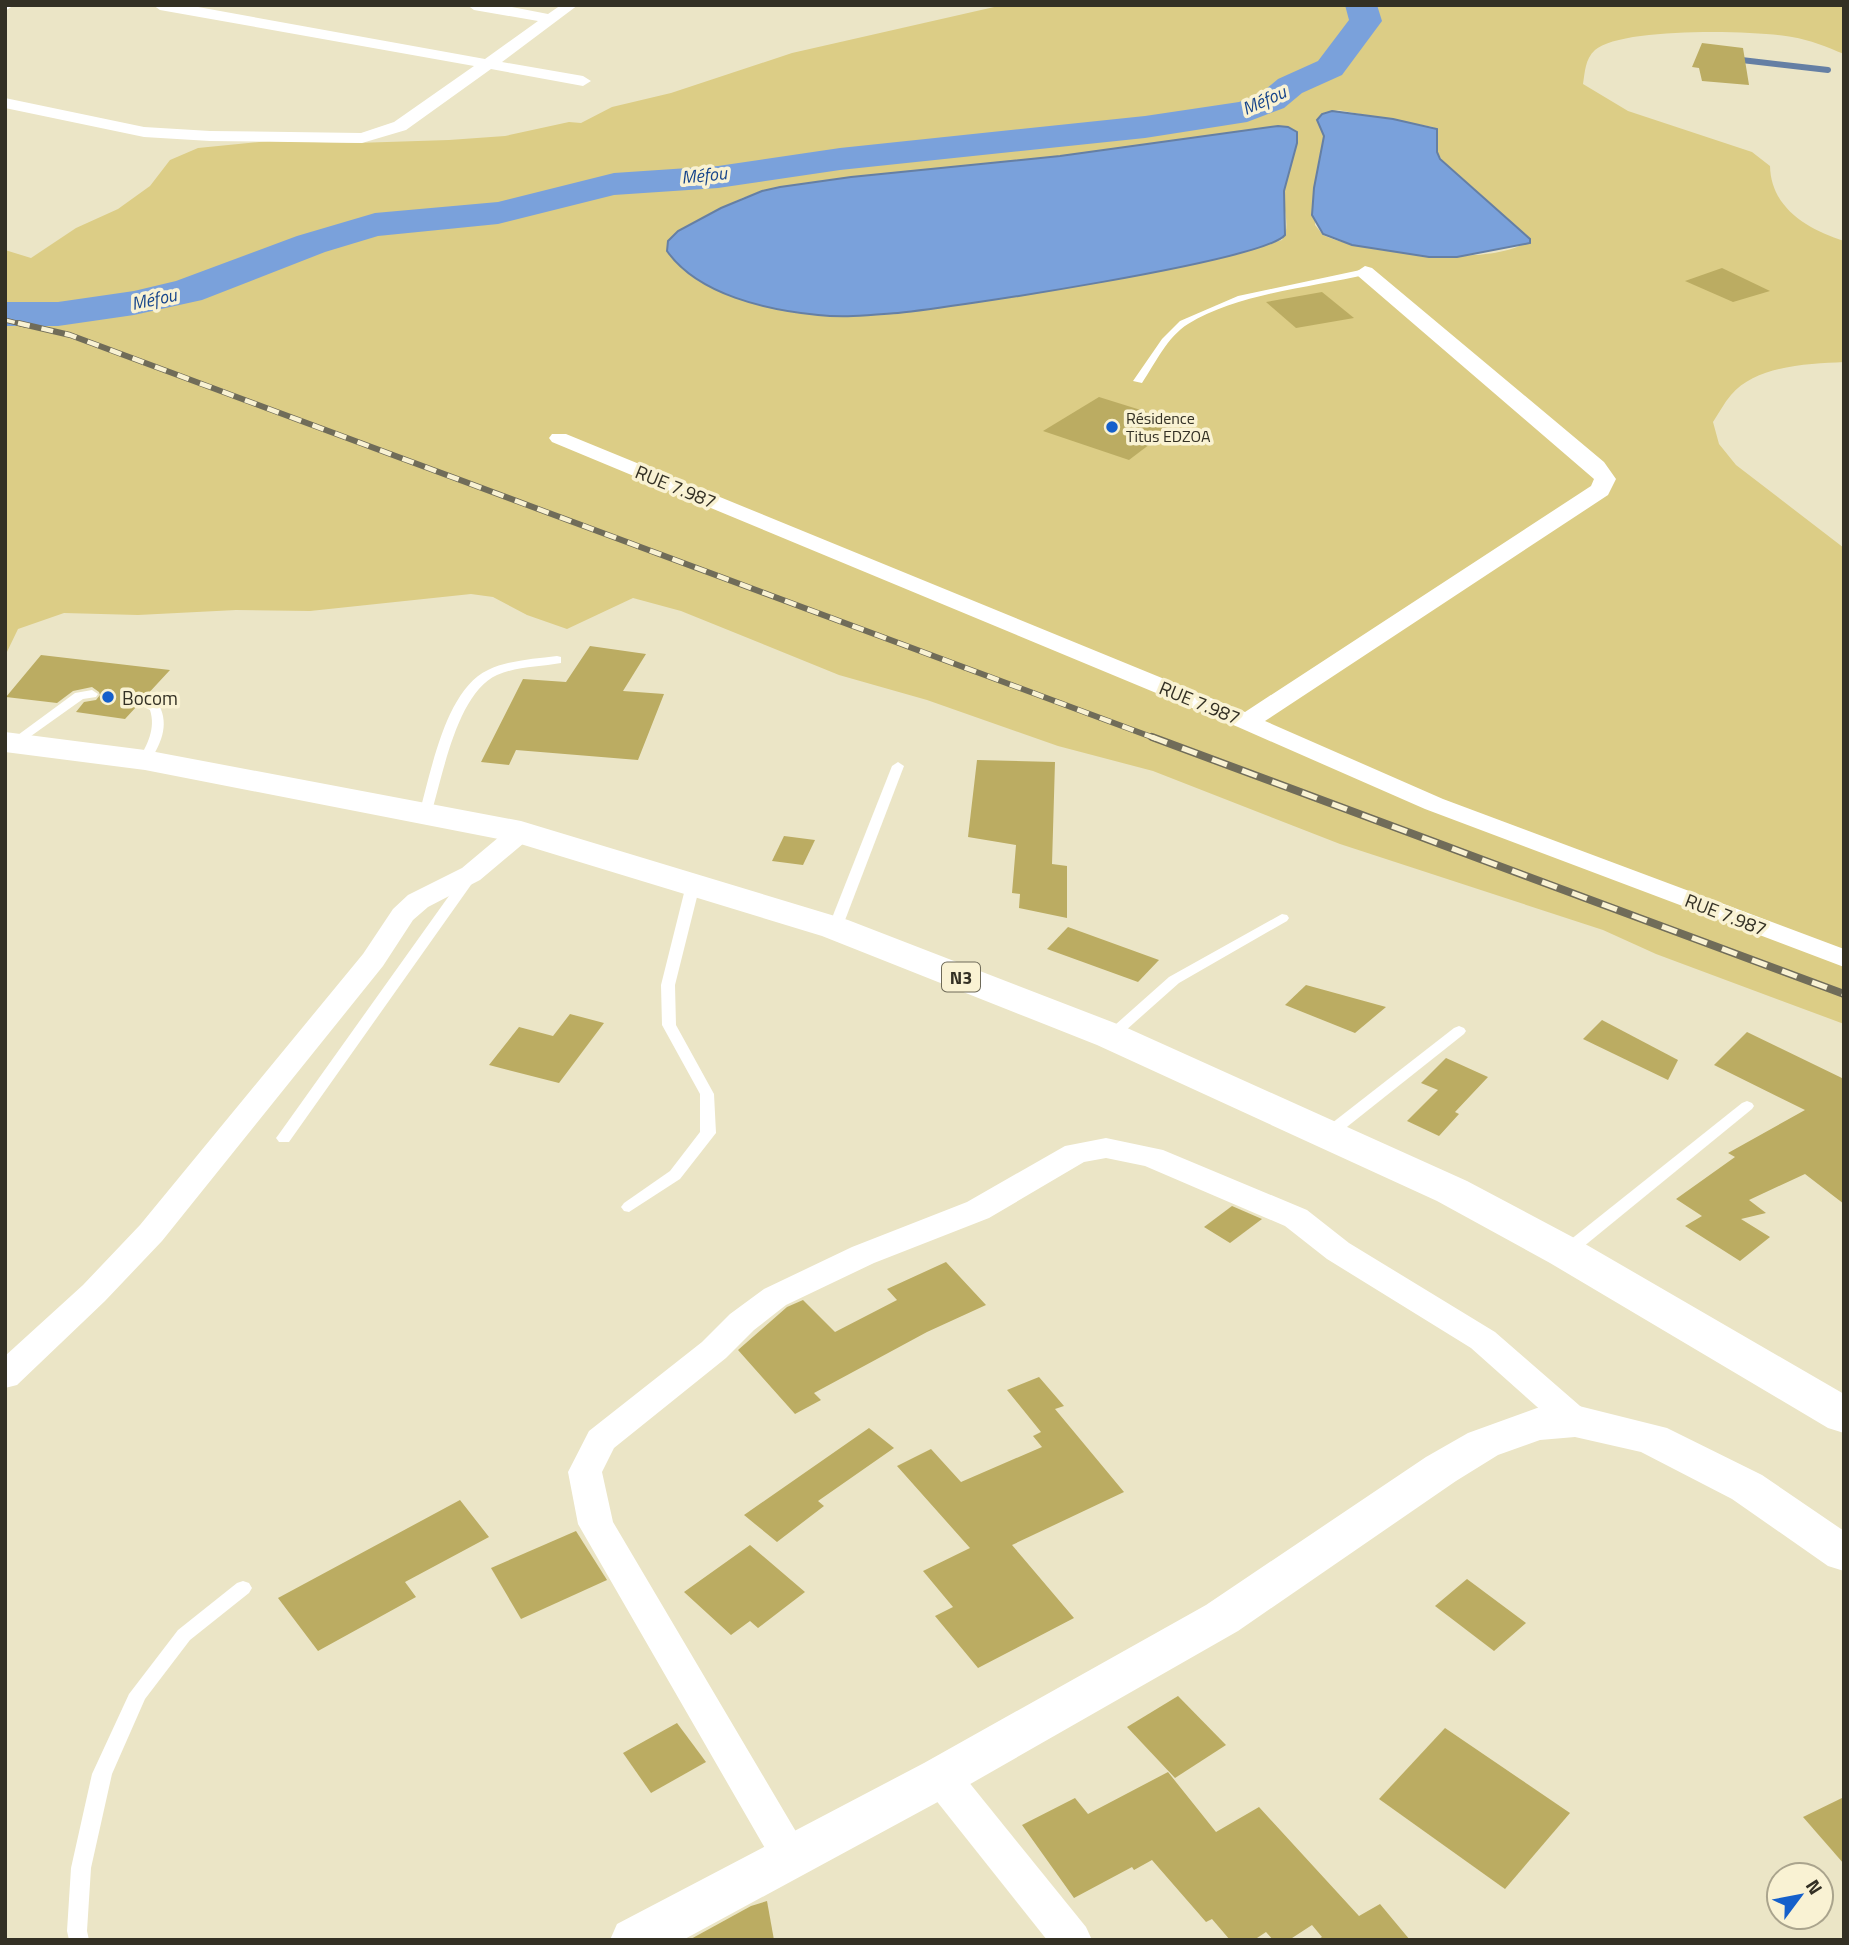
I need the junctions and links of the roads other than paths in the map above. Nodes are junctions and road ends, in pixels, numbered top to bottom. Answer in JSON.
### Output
{"nodes":[{"id":1,"x":160,"y":5,"type":"edge"},
{"id":2,"x":474,"y":5,"type":"edge"},
{"id":3,"x":571,"y":5,"type":"edge"},
{"id":4,"x":551,"y":19,"type":"junction"},
{"id":5,"x":485,"y":65,"type":"junction"},
{"id":6,"x":583,"y":81,"type":"dead end"},
{"id":7,"x":5,"y":103,"type":"edge"},
{"id":8,"x":1365,"y":272,"type":"joint"},
{"id":9,"x":1138,"y":381,"type":"dead end"},
{"id":10,"x":559,"y":438,"type":"dead end"},
{"id":11,"x":557,"y":660,"type":"dead end"},
{"id":12,"x":92,"y":694,"type":"dead end"},
{"id":13,"x":141,"y":702,"type":"dead end"},
{"id":14,"x":1247,"y":722,"type":"junction"},
{"id":15,"x":9,"y":742,"type":"edge"},
{"id":16,"x":145,"y":760,"type":"junction"},
{"id":17,"x":898,"y":766,"type":"dead end"},
{"id":18,"x":425,"y":814,"type":"junction"},
{"id":19,"x":521,"y":832,"type":"junction"},
{"id":20,"x":471,"y":874,"type":"junction"},
{"id":21,"x":693,"y":885,"type":"junction"},
{"id":22,"x":1282,"y":918,"type":"dead end"},
{"id":23,"x":835,"y":928,"type":"junction"},
{"id":24,"x":1844,"y":958,"type":"edge"},
{"id":25,"x":1459,"y":1031,"type":"dead end"},
{"id":26,"x":1111,"y":1036,"type":"junction"},
{"id":27,"x":1747,"y":1106,"type":"dead end"},
{"id":28,"x":1328,"y":1134,"type":"junction"},
{"id":29,"x":284,"y":1138,"type":"dead end"},
{"id":30,"x":629,"y":1207,"type":"dead end"},
{"id":31,"x":1565,"y":1252,"type":"junction"},
{"id":32,"x":5,"y":1376,"type":"edge"},
{"id":33,"x":1844,"y":1416,"type":"edge"},
{"id":34,"x":1575,"y":1421,"type":"junction"},
{"id":35,"x":1844,"y":1553,"type":"edge"},
{"id":36,"x":243,"y":1588,"type":"dead end"},
{"id":37,"x":941,"y":1777,"type":"junction"},
{"id":38,"x":791,"y":1857,"type":"junction"},
{"id":39,"x":79,"y":1940,"type":"edge"},
{"id":40,"x":635,"y":1940,"type":"edge"},
{"id":41,"x":1072,"y":1940,"type":"edge"}],
"edges":[{"from":1,"to":5,"type":"street"},
{"from":2,"to":4,"type":"street"},
{"from":3,"to":4,"type":"street"},
{"from":4,"to":5,"type":"street"},
{"from":5,"to":6,"type":"street"},
{"from":5,"to":7,"type":"street"},
{"from":8,"to":9,"type":"lane"},
{"from":8,"to":14,"type":"street"},
{"from":10,"to":14,"type":"street","name":"RUE 7.987"},
{"from":11,"to":18,"type":"lane"},
{"from":12,"to":15,"type":"lane"},
{"from":13,"to":16,"type":"lane"},
{"from":14,"to":24,"type":"street","name":"RUE 7.987"},
{"from":15,"to":16,"type":"highway","number":"N3"},
{"from":16,"to":18,"type":"highway","number":"N3"},
{"from":17,"to":23,"type":"lane"},
{"from":18,"to":19,"type":"highway","number":"N3"},
{"from":19,"to":20,"type":"street"},
{"from":19,"to":21,"type":"highway","number":"N3"},
{"from":20,"to":29,"type":"lane"},
{"from":20,"to":32,"type":"street"},
{"from":21,"to":23,"type":"highway","number":"N3"},
{"from":21,"to":30,"type":"lane"},
{"from":22,"to":26,"type":"lane"},
{"from":23,"to":26,"type":"highway","number":"N3"},
{"from":25,"to":28,"type":"lane"},
{"from":26,"to":28,"type":"highway","number":"N3"},
{"from":27,"to":31,"type":"lane"},
{"from":28,"to":31,"type":"highway","number":"N3"},
{"from":31,"to":33,"type":"highway","number":"N3"},
{"from":34,"to":35,"type":"street"},
{"from":34,"to":37,"type":"street"},
{"from":34,"to":38,"type":"street"},
{"from":36,"to":39,"type":"lane"},
{"from":37,"to":38,"type":"street"},
{"from":37,"to":41,"type":"street"},
{"from":38,"to":40,"type":"street"}]}
